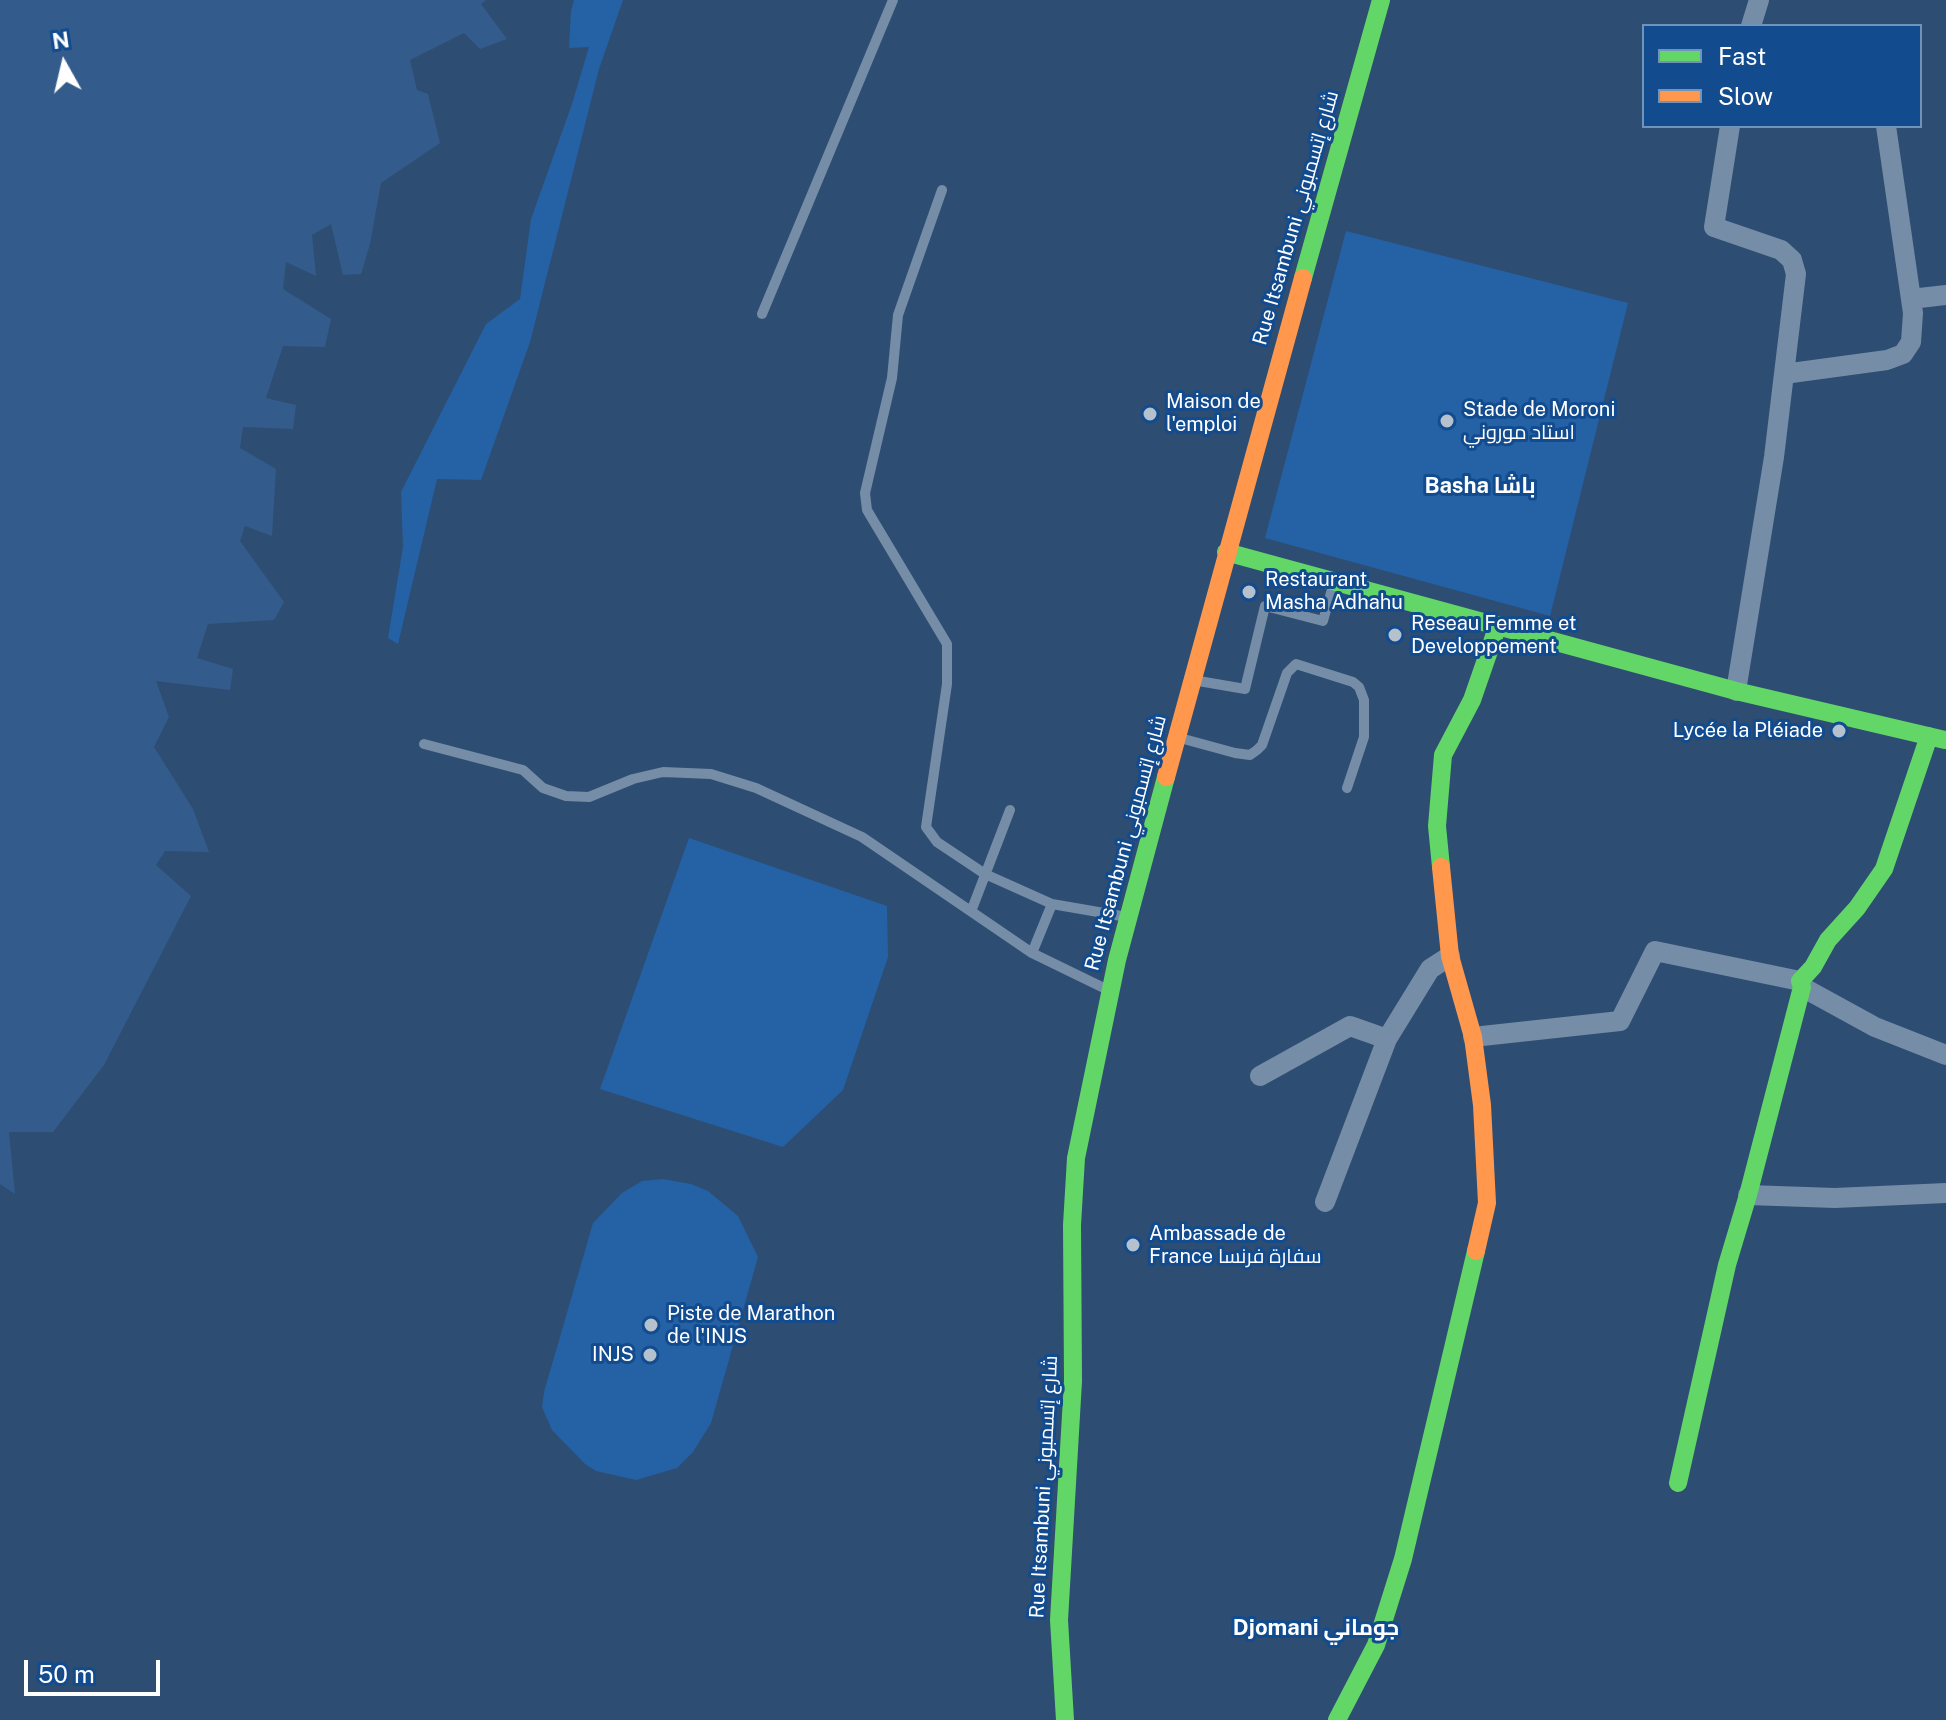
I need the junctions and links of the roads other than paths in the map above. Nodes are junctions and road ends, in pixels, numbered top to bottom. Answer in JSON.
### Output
{"nodes":[{"id":1,"x":893,"y":0,"type":"edge"},
{"id":2,"x":1381,"y":0,"type":"edge"},
{"id":3,"x":1759,"y":0,"type":"edge"},
{"id":4,"x":1752,"y":24,"type":"edge"},
{"id":5,"x":1730,"y":128,"type":"edge"},
{"id":6,"x":1886,"y":128,"type":"edge"},
{"id":7,"x":942,"y":190,"type":"dead end"},
{"id":8,"x":1946,"y":295,"type":"edge"},
{"id":9,"x":1911,"y":299,"type":"junction"},
{"id":10,"x":762,"y":314,"type":"dead end"},
{"id":11,"x":1784,"y":374,"type":"junction"},
{"id":12,"x":1226,"y":552,"type":"junction"},
{"id":13,"x":1335,"y":580,"type":"junction"},
{"id":14,"x":1498,"y":625,"type":"junction"},
{"id":15,"x":1193,"y":680,"type":"junction"},
{"id":16,"x":1736,"y":691,"type":"junction"},
{"id":17,"x":1178,"y":738,"type":"junction"},
{"id":18,"x":1937,"y":738,"type":"edge"},
{"id":19,"x":424,"y":744,"type":"dead end"},
{"id":20,"x":1347,"y":788,"type":"dead end"},
{"id":21,"x":1010,"y":810,"type":"dead end"},
{"id":22,"x":985,"y":874,"type":"junction"},
{"id":23,"x":1052,"y":904,"type":"junction"},
{"id":24,"x":972,"y":909,"type":"junction"},
{"id":25,"x":1129,"y":917,"type":"junction"},
{"id":26,"x":1032,"y":953,"type":"junction"},
{"id":27,"x":1450,"y":956,"type":"junction"},
{"id":28,"x":1801,"y":984,"type":"junction"},
{"id":29,"x":1110,"y":991,"type":"junction"},
{"id":30,"x":1473,"y":1037,"type":"junction"},
{"id":31,"x":1387,"y":1039,"type":"junction"},
{"id":32,"x":1946,"y":1055,"type":"edge"},
{"id":33,"x":1260,"y":1076,"type":"dead end"},
{"id":34,"x":1946,"y":1193,"type":"edge"},
{"id":35,"x":1748,"y":1195,"type":"junction"},
{"id":36,"x":1325,"y":1202,"type":"dead end"},
{"id":37,"x":1678,"y":1483,"type":"dead end"},
{"id":38,"x":1065,"y":1720,"type":"edge"},
{"id":39,"x":1337,"y":1720,"type":"edge"}],
"edges":[{"from":1,"to":10,"type":"lane"},
{"from":2,"to":12,"type":"street","name":"Rue Itsambuni شارع إتسمبوني"},
{"from":3,"to":4,"type":"street"},
{"from":5,"to":11,"type":"street"},
{"from":6,"to":9,"type":"street"},
{"from":7,"to":22,"type":"lane"},
{"from":8,"to":9,"type":"street"},
{"from":9,"to":11,"type":"street"},
{"from":11,"to":16,"type":"street"},
{"from":12,"to":13,"type":"street"},
{"from":12,"to":15,"type":"street","name":"Rue Itsambuni شارع إتسمبوني"},
{"from":13,"to":14,"type":"street"},
{"from":13,"to":15,"type":"lane"},
{"from":14,"to":16,"type":"street"},
{"from":14,"to":27,"type":"street"},
{"from":15,"to":17,"type":"street","name":"Rue Itsambuni شارع إتسمبوني"},
{"from":16,"to":18,"type":"street"},
{"from":17,"to":20,"type":"lane"},
{"from":17,"to":25,"type":"street","name":"Rue Itsambuni شارع إتسمبوني"},
{"from":18,"to":28,"type":"street"},
{"from":19,"to":24,"type":"lane"},
{"from":21,"to":22,"type":"lane"},
{"from":22,"to":23,"type":"lane"},
{"from":22,"to":24,"type":"lane"},
{"from":23,"to":25,"type":"lane"},
{"from":23,"to":26,"type":"lane"},
{"from":24,"to":26,"type":"lane"},
{"from":25,"to":29,"type":"street","name":"Rue Itsambuni شارع إتسمبوني"},
{"from":26,"to":29,"type":"lane"},
{"from":27,"to":30,"type":"street"},
{"from":27,"to":31,"type":"street"},
{"from":28,"to":30,"type":"street"},
{"from":28,"to":32,"type":"street"},
{"from":28,"to":35,"type":"street"},
{"from":29,"to":38,"type":"street","name":"Rue Itsambuni شارع إتسمبوني"},
{"from":30,"to":39,"type":"street"},
{"from":31,"to":33,"type":"street"},
{"from":31,"to":36,"type":"street"},
{"from":34,"to":35,"type":"street"},
{"from":35,"to":37,"type":"street"}]}
